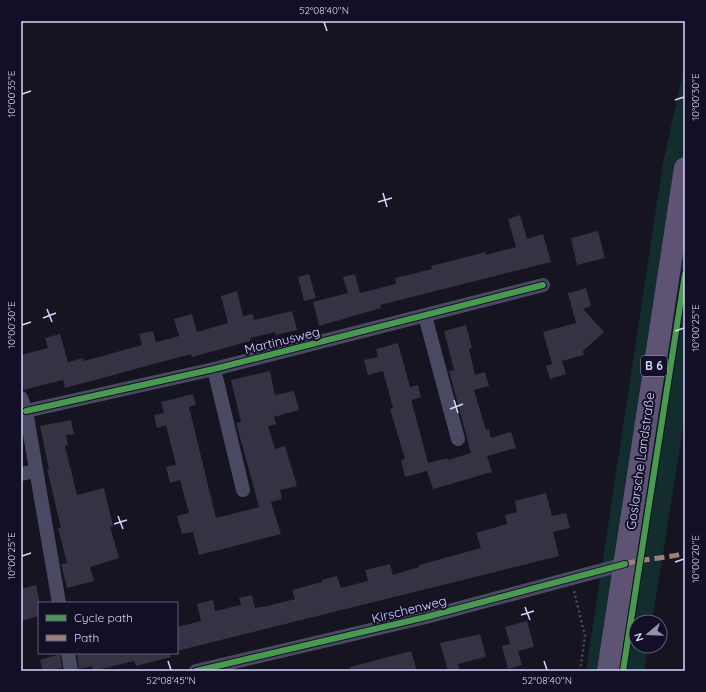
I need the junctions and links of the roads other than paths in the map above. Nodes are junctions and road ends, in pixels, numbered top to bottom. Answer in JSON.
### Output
{"nodes":[{"id":1,"x":685,"y":168,"type":"edge"},
{"id":2,"x":543,"y":285,"type":"dead end"},
{"id":3,"x":425,"y":316,"type":"junction"},
{"id":4,"x":214,"y":369,"type":"junction"},
{"id":5,"x":23,"y":405,"type":"edge"},
{"id":6,"x":458,"y":439,"type":"dead end"},
{"id":7,"x":35,"y":471,"type":"junction"},
{"id":8,"x":21,"y":474,"type":"edge"},
{"id":9,"x":242,"y":490,"type":"dead end"},
{"id":10,"x":625,"y":564,"type":"junction"},
{"id":11,"x":59,"y":602,"type":"edge"},
{"id":12,"x":68,"y":654,"type":"edge"},
{"id":13,"x":71,"y":671,"type":"edge"},
{"id":14,"x":196,"y":671,"type":"edge"},
{"id":15,"x":608,"y":671,"type":"edge"}],
"edges":[{"from":1,"to":10,"type":"main road","name":"Goslarsche Landstraße","number":"B 6"},
{"from":2,"to":3,"type":"street","name":"Martinusweg"},
{"from":3,"to":4,"type":"street","name":"Martinusweg"},
{"from":3,"to":6,"type":"street"},
{"from":4,"to":5,"type":"street","name":"Martinusweg"},
{"from":4,"to":9,"type":"street"},
{"from":5,"to":7,"type":"street"},
{"from":7,"to":8,"type":"street"},
{"from":7,"to":11,"type":"street"},
{"from":10,"to":14,"type":"street","name":"Kirschenweg"},
{"from":10,"to":15,"type":"main road","number":"B 6"},
{"from":12,"to":13,"type":"street"}]}
